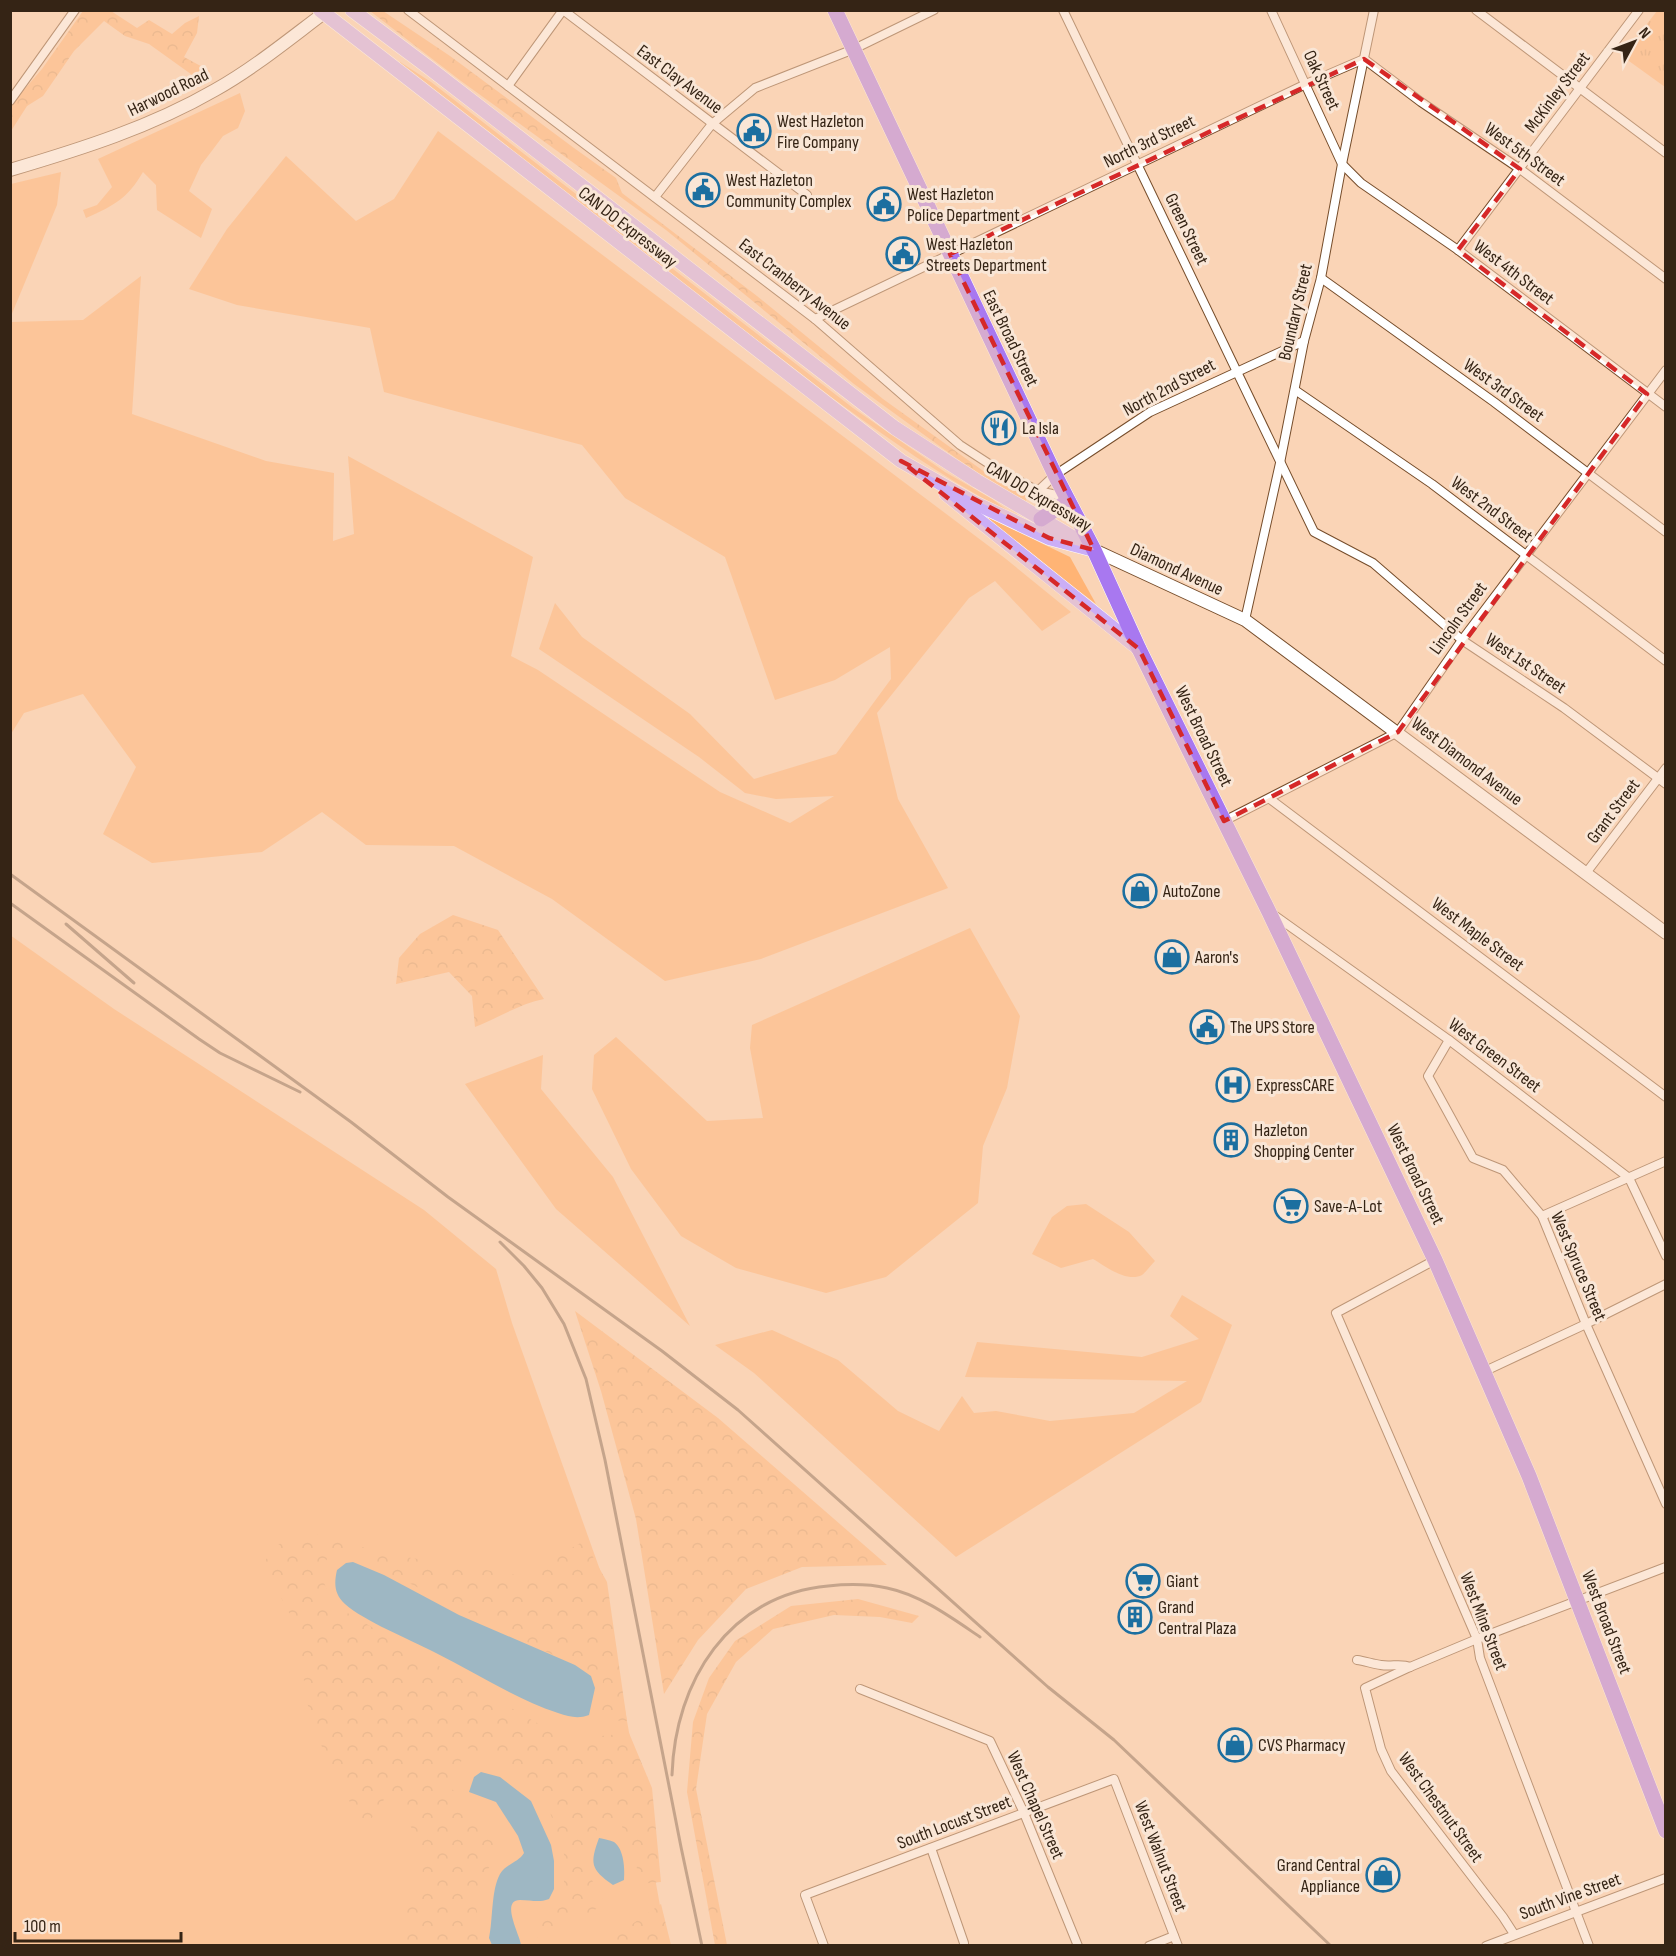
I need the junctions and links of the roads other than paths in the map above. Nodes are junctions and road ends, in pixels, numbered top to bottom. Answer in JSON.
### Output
{"nodes":[{"id":1,"x":75,"y":10,"type":"edge"},
{"id":2,"x":352,"y":10,"type":"edge"},
{"id":3,"x":408,"y":10,"type":"edge"},
{"id":4,"x":563,"y":10,"type":"edge"},
{"id":5,"x":835,"y":10,"type":"edge"},
{"id":6,"x":934,"y":10,"type":"edge"},
{"id":7,"x":1063,"y":10,"type":"edge"},
{"id":8,"x":1271,"y":10,"type":"edge"},
{"id":9,"x":1374,"y":10,"type":"edge"},
{"id":10,"x":1476,"y":10,"type":"edge"},
{"id":11,"x":323,"y":11,"type":"edge"},
{"id":12,"x":1638,"y":11,"type":"edge"},
{"id":13,"x":854,"y":49,"type":"junction"},
{"id":14,"x":1364,"y":59,"type":"junction"},
{"id":15,"x":1306,"y":84,"type":"junction"},
{"id":16,"x":507,"y":86,"type":"junction"},
{"id":17,"x":1580,"y":88,"type":"junction"},
{"id":18,"x":10,"y":101,"type":"edge"},
{"id":19,"x":712,"y":124,"type":"junction"},
{"id":20,"x":1665,"y":153,"type":"edge"},
{"id":21,"x":1342,"y":164,"type":"junction"},
{"id":22,"x":1137,"y":165,"type":"junction"},
{"id":23,"x":1520,"y":169,"type":"junction"},
{"id":24,"x":10,"y":170,"type":"edge"},
{"id":25,"x":807,"y":195,"type":"dead end"},
{"id":26,"x":655,"y":197,"type":"junction"},
{"id":27,"x":1458,"y":250,"type":"junction"},
{"id":28,"x":950,"y":255,"type":"junction"},
{"id":29,"x":1321,"y":278,"type":"junction"},
{"id":30,"x":1665,"y":279,"type":"edge"},
{"id":31,"x":815,"y":319,"type":"junction"},
{"id":32,"x":1304,"y":341,"type":"junction"},
{"id":33,"x":1236,"y":370,"type":"junction"},
{"id":34,"x":1665,"y":370,"type":"edge"},
{"id":35,"x":1295,"y":390,"type":"junction"},
{"id":36,"x":1647,"y":394,"type":"junction"},
{"id":37,"x":1665,"y":407,"type":"edge"},
{"id":38,"x":901,"y":461,"type":"junction"},
{"id":39,"x":1280,"y":463,"type":"junction"},
{"id":40,"x":1588,"y":473,"type":"junction"},
{"id":41,"x":1055,"y":475,"type":"junction"},
{"id":42,"x":1038,"y":491,"type":"junction"},
{"id":43,"x":1067,"y":499,"type":"junction"},
{"id":44,"x":1041,"y":519,"type":"junction"},
{"id":45,"x":1665,"y":532,"type":"edge"},
{"id":46,"x":1094,"y":550,"type":"junction"},
{"id":47,"x":1526,"y":555,"type":"junction"},
{"id":48,"x":1245,"y":620,"type":"junction"},
{"id":49,"x":1462,"y":640,"type":"junction"},
{"id":50,"x":1139,"y":649,"type":"junction"},
{"id":51,"x":1665,"y":661,"type":"edge"},
{"id":52,"x":1398,"y":732,"type":"junction"},
{"id":53,"x":1665,"y":768,"type":"edge"},
{"id":54,"x":1662,"y":781,"type":"edge"},
{"id":55,"x":1270,"y":799,"type":"junction"},
{"id":56,"x":1224,"y":821,"type":"junction"},
{"id":57,"x":1586,"y":873,"type":"junction"},
{"id":58,"x":1269,"y":912,"type":"junction"},
{"id":59,"x":1665,"y":933,"type":"edge"},
{"id":60,"x":1449,"y":1040,"type":"junction"},
{"id":61,"x":1665,"y":1096,"type":"edge"},
{"id":62,"x":1665,"y":1161,"type":"edge"},
{"id":63,"x":1629,"y":1178,"type":"junction"},
{"id":64,"x":1542,"y":1216,"type":"junction"},
{"id":65,"x":1665,"y":1256,"type":"edge"},
{"id":66,"x":1435,"y":1260,"type":"junction"},
{"id":67,"x":1665,"y":1284,"type":"edge"},
{"id":68,"x":1586,"y":1324,"type":"junction"},
{"id":69,"x":1483,"y":1372,"type":"junction"},
{"id":70,"x":1665,"y":1504,"type":"edge"},
{"id":71,"x":1665,"y":1567,"type":"edge"},
{"id":72,"x":1578,"y":1599,"type":"junction"},
{"id":73,"x":1477,"y":1639,"type":"junction"},
{"id":74,"x":1357,"y":1660,"type":"dead end"},
{"id":75,"x":1410,"y":1667,"type":"junction"},
{"id":76,"x":860,"y":1689,"type":"dead end"},
{"id":77,"x":1114,"y":1779,"type":"joint"},
{"id":78,"x":1024,"y":1813,"type":"junction"},
{"id":79,"x":1665,"y":1831,"type":"edge"},
{"id":80,"x":931,"y":1848,"type":"junction"},
{"id":81,"x":1665,"y":1878,"type":"edge"},
{"id":82,"x":1576,"y":1912,"type":"junction"},
{"id":83,"x":1514,"y":1935,"type":"junction"},
{"id":84,"x":1174,"y":1936,"type":"junction"},
{"id":85,"x":964,"y":1943,"type":"dead end"},
{"id":86,"x":824,"y":1946,"type":"edge"},
{"id":87,"x":1078,"y":1946,"type":"edge"},
{"id":88,"x":1149,"y":1946,"type":"edge"},
{"id":89,"x":1178,"y":1946,"type":"edge"},
{"id":90,"x":1486,"y":1946,"type":"edge"},
{"id":91,"x":1589,"y":1946,"type":"edge"}],
"edges":[{"from":1,"to":18,"type":"street"},
{"from":2,"to":44,"type":"main road","name":"CAN DO Expressway"},
{"from":3,"to":16,"type":"street","name":"East Cranberry Avenue"},
{"from":4,"to":16,"type":"street"},
{"from":4,"to":19,"type":"street","name":"East Clay Avenue"},
{"from":5,"to":13,"type":"highway","name":"East Broad Street"},
{"from":6,"to":13,"type":"street"},
{"from":7,"to":22,"type":"street","name":"Green Street"},
{"from":8,"to":15,"type":"street","name":"Oak Street"},
{"from":9,"to":14,"type":"street","name":"Boundary Street"},
{"from":10,"to":17,"type":"street"},
{"from":11,"to":24,"type":"street","name":"Harwood Road"},
{"from":11,"to":38,"type":"main road","name":"CAN DO Expressway"},
{"from":12,"to":17,"type":"street","name":"McKinley Street"},
{"from":13,"to":19,"type":"street"},
{"from":13,"to":28,"type":"highway","name":"East Broad Street"},
{"from":14,"to":15,"type":"street","name":"North 3rd Street"},
{"from":14,"to":21,"type":"street","name":"Boundary Street"},
{"from":14,"to":23,"type":"street","name":"West 5th Street"},
{"from":15,"to":21,"type":"street","name":"Oak Street"},
{"from":15,"to":22,"type":"street","name":"North 3rd Street"},
{"from":16,"to":26,"type":"street","name":"East Cranberry Avenue"},
{"from":17,"to":20,"type":"street"},
{"from":17,"to":23,"type":"street","name":"McKinley Street"},
{"from":19,"to":25,"type":"street","name":"East Clay Avenue"},
{"from":19,"to":26,"type":"street"},
{"from":21,"to":27,"type":"street","name":"West 4th Street"},
{"from":21,"to":29,"type":"street","name":"Boundary Street"},
{"from":22,"to":28,"type":"street","name":"North 3rd Street"},
{"from":22,"to":33,"type":"street","name":"Green Street"},
{"from":23,"to":27,"type":"street","name":"McKinley Street"},
{"from":23,"to":30,"type":"street","name":"West 5th Street"},
{"from":26,"to":31,"type":"street","name":"East Cranberry Avenue"},
{"from":27,"to":36,"type":"street","name":"West 4th Street"},
{"from":28,"to":31,"type":"street","name":"North 3rd Street"},
{"from":28,"to":41,"type":"highway","name":"East Broad Street"},
{"from":29,"to":32,"type":"street","name":"Boundary Street"},
{"from":29,"to":40,"type":"street","name":"West 3rd Street"},
{"from":31,"to":42,"type":"street","name":"East Cranberry Avenue"},
{"from":32,"to":33,"type":"street","name":"North 2nd Street"},
{"from":32,"to":35,"type":"street","name":"Boundary Street"},
{"from":33,"to":39,"type":"street","name":"Green Street"},
{"from":33,"to":41,"type":"street","name":"North 2nd Street"},
{"from":34,"to":36,"type":"street","name":"Lincoln Street"},
{"from":35,"to":39,"type":"street","name":"Boundary Street"},
{"from":35,"to":47,"type":"street","name":"West 2nd Street"},
{"from":36,"to":37,"type":"street","name":"West 4th Street"},
{"from":36,"to":40,"type":"street","name":"Lincoln Street"},
{"from":38,"to":46,"type":"main road","name":"CAN DO Expressway"},
{"from":38,"to":50,"type":"main road"},
{"from":39,"to":48,"type":"street","name":"Boundary Street"},
{"from":39,"to":49,"type":"street","name":"West 1st Street"},
{"from":40,"to":45,"type":"street","name":"West 3rd Street"},
{"from":40,"to":47,"type":"street","name":"Lincoln Street"},
{"from":41,"to":42,"type":"street","name":"North 2nd Street"},
{"from":41,"to":43,"type":"highway","name":"East Broad Street"},
{"from":42,"to":43,"type":"street","name":"East Cranberry Avenue"},
{"from":43,"to":44,"type":"highway"},
{"from":43,"to":46,"type":"highway","name":"East Broad Street"},
{"from":44,"to":46,"type":"main road","name":"CAN DO Expressway"},
{"from":46,"to":48,"type":"street","name":"Diamond Avenue"},
{"from":46,"to":50,"type":"highway","name":"West Broad Street"},
{"from":47,"to":49,"type":"street","name":"Lincoln Street"},
{"from":47,"to":51,"type":"street","name":"West 2nd Street"},
{"from":48,"to":52,"type":"street","name":"West Diamond Avenue"},
{"from":49,"to":52,"type":"street","name":"Lincoln Street"},
{"from":49,"to":54,"type":"street","name":"West 1st Street"},
{"from":50,"to":56,"type":"highway","name":"West Broad Street"},
{"from":52,"to":55,"type":"street","name":"Lincoln Street"},
{"from":52,"to":57,"type":"street","name":"West Diamond Avenue"},
{"from":53,"to":54,"type":"street","name":"Grant Street"},
{"from":54,"to":57,"type":"street","name":"Grant Street"},
{"from":55,"to":56,"type":"street","name":"Lincoln Street"},
{"from":55,"to":61,"type":"street","name":"West Maple Street"},
{"from":56,"to":58,"type":"highway","name":"West Broad Street"},
{"from":57,"to":59,"type":"street","name":"West Diamond Avenue"},
{"from":58,"to":60,"type":"street","name":"West Green Street"},
{"from":58,"to":66,"type":"highway","name":"West Broad Street"},
{"from":60,"to":63,"type":"street","name":"West Green Street"},
{"from":60,"to":64,"type":"street","name":"West Spruce Street"},
{"from":62,"to":63,"type":"street"},
{"from":63,"to":64,"type":"street"},
{"from":63,"to":65,"type":"street","name":"West Green Street"},
{"from":64,"to":68,"type":"street","name":"West Spruce Street"},
{"from":66,"to":69,"type":"highway","name":"West Broad Street"},
{"from":66,"to":73,"type":"street","name":"West Mine Street"},
{"from":67,"to":68,"type":"street"},
{"from":68,"to":69,"type":"street"},
{"from":68,"to":70,"type":"street","name":"West Spruce Street"},
{"from":69,"to":72,"type":"highway","name":"West Broad Street"},
{"from":71,"to":72,"type":"street"},
{"from":72,"to":73,"type":"street"},
{"from":72,"to":79,"type":"highway","name":"West Broad Street"},
{"from":73,"to":75,"type":"street"},
{"from":73,"to":82,"type":"street","name":"West Mine Street"},
{"from":74,"to":75,"type":"street"},
{"from":75,"to":83,"type":"street","name":"West Chestnut Street"},
{"from":76,"to":78,"type":"street","name":"West Chapel Street"},
{"from":77,"to":78,"type":"street","name":"South Locust Street"},
{"from":77,"to":84,"type":"street","name":"West Walnut Street"},
{"from":78,"to":80,"type":"street","name":"South Locust Street"},
{"from":78,"to":87,"type":"street","name":"West Chapel Street"},
{"from":80,"to":85,"type":"street"},
{"from":80,"to":86,"type":"street","name":"South Locust Street"},
{"from":81,"to":82,"type":"street","name":"South Vine Street"},
{"from":82,"to":83,"type":"street","name":"South Vine Street"},
{"from":82,"to":91,"type":"street","name":"West Mine Street"},
{"from":83,"to":90,"type":"street","name":"South Vine Street"},
{"from":84,"to":88,"type":"street"},
{"from":84,"to":89,"type":"street","name":"West Walnut Street"}]}
